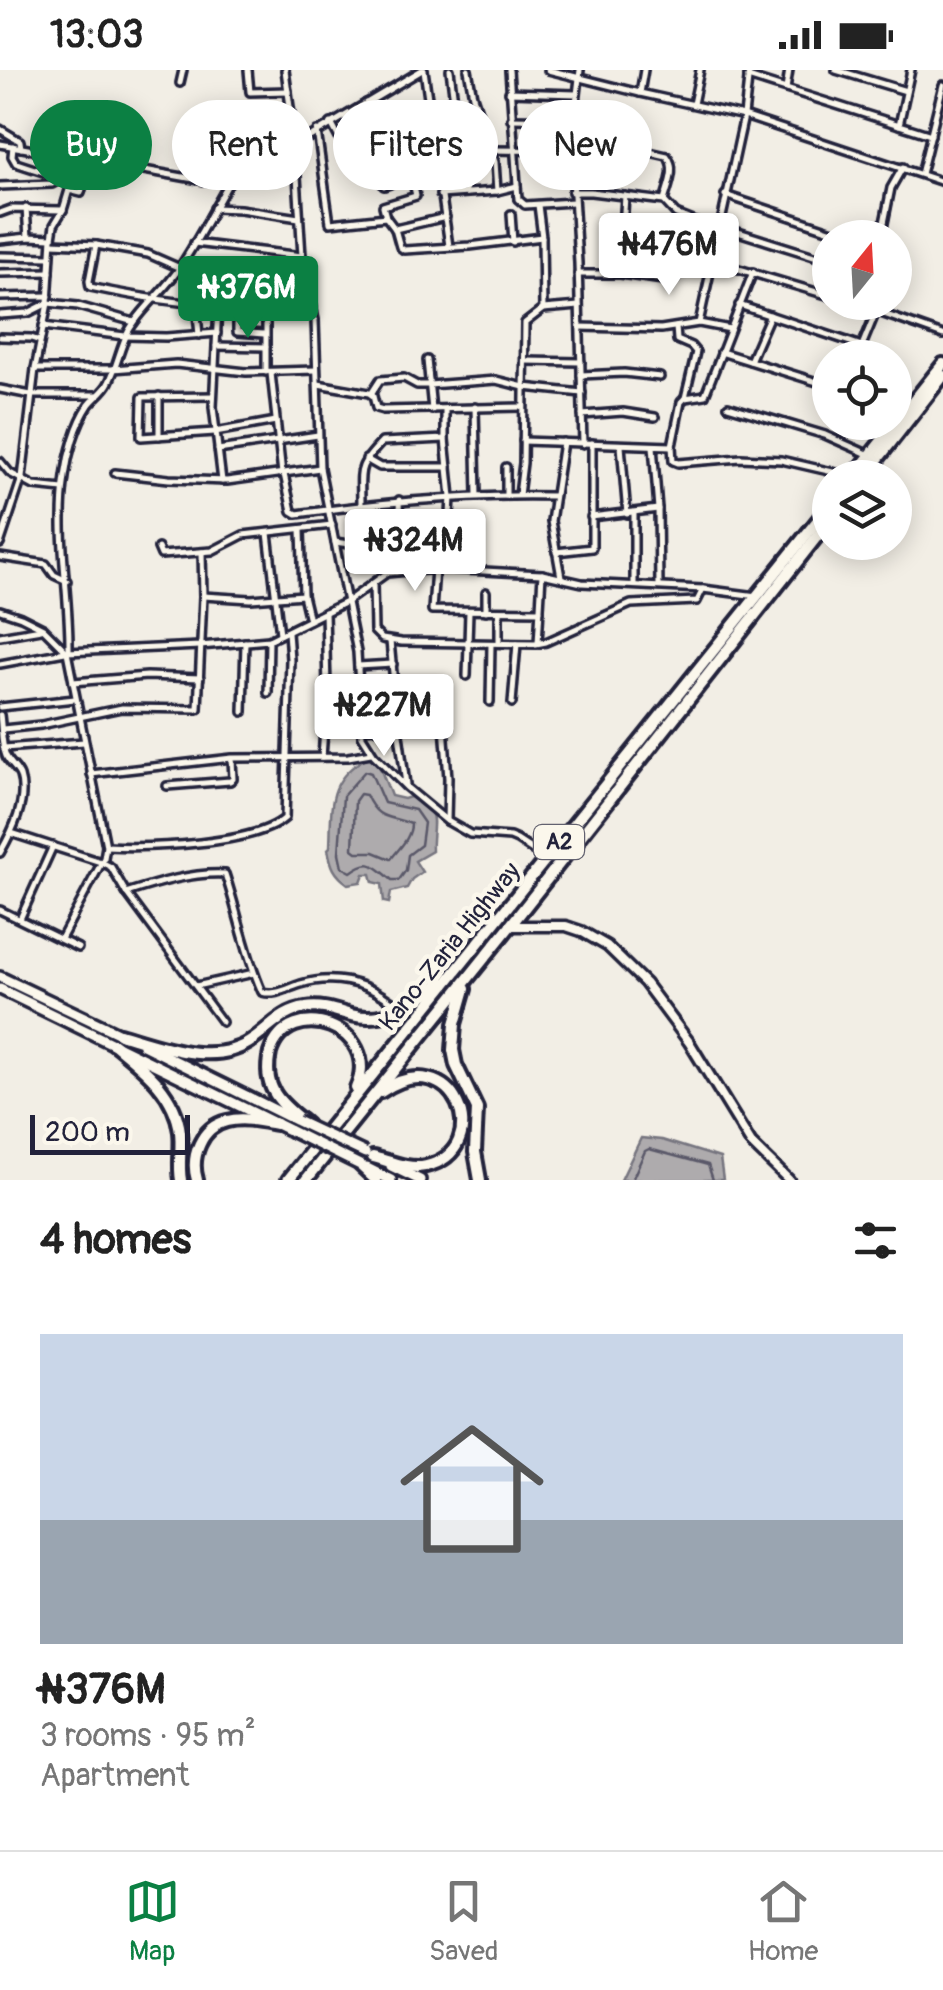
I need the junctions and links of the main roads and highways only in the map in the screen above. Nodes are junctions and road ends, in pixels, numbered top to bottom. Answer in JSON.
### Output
{"nodes":[{"id":1,"x":943,"y":364,"type":"edge"},
{"id":2,"x":943,"y":376,"type":"edge"},
{"id":3,"x":866,"y":460,"type":"edge"},
{"id":4,"x":877,"y":460,"type":"edge"},
{"id":5,"x":812,"y":527,"type":"edge"},
{"id":6,"x":812,"y":543,"type":"edge"},
{"id":7,"x":458,"y":969,"type":"junction"},
{"id":8,"x":470,"y":976,"type":"junction"},
{"id":9,"x":0,"y":977,"type":"edge"},
{"id":10,"x":0,"y":989,"type":"edge"},
{"id":11,"x":117,"y":1039,"type":"junction"},
{"id":12,"x":372,"y":1098,"type":"junction"},
{"id":13,"x":350,"y":1101,"type":"junction"},
{"id":14,"x":303,"y":1123,"type":"junction"},
{"id":15,"x":276,"y":1124,"type":"junction"},
{"id":16,"x":369,"y":1155,"type":"junction"},
{"id":17,"x":360,"y":1165,"type":"junction"},
{"id":18,"x":180,"y":1180,"type":"edge"},
{"id":19,"x":197,"y":1180,"type":"edge"},
{"id":20,"x":288,"y":1180,"type":"edge"},
{"id":21,"x":308,"y":1180,"type":"edge"},
{"id":22,"x":376,"y":1180,"type":"edge"},
{"id":23,"x":391,"y":1180,"type":"edge"},
{"id":24,"x":420,"y":1180,"type":"edge"},
{"id":25,"x":480,"y":1180,"type":"edge"}],
"edges":[{"from":1,"to":3,"type":"highway"},
{"from":2,"to":4,"type":"highway"},
{"from":5,"to":7,"type":"highway","name":"Kano-Zaria Highway","number":"A2"},
{"from":6,"to":8,"type":"highway","name":"Kano-Zaria Highway","number":"A2"},
{"from":7,"to":11,"type":"highway"},
{"from":7,"to":13,"type":"highway","name":"Kano-Zaria Highway","number":"A2"},
{"from":8,"to":12,"type":"highway","name":"Kano-Zaria Highway","number":"A2"},
{"from":8,"to":25,"type":"highway"},
{"from":9,"to":11,"type":"main road"},
{"from":10,"to":11,"type":"main road"},
{"from":11,"to":14,"type":"main road"},
{"from":11,"to":15,"type":"main road"},
{"from":11,"to":18,"type":"highway"},
{"from":12,"to":16,"type":"highway"},
{"from":12,"to":21,"type":"highway","name":"Kano-Zaria Highway","number":"A2"},
{"from":13,"to":14,"type":"highway"},
{"from":13,"to":20,"type":"highway","name":"Kano-Zaria Highway","number":"A2"},
{"from":14,"to":16,"type":"main road","bridge":true},
{"from":15,"to":17,"type":"main road","bridge":true},
{"from":15,"to":19,"type":"highway"},
{"from":16,"to":24,"type":"main road"},
{"from":17,"to":22,"type":"highway"},
{"from":17,"to":23,"type":"main road"}]}
